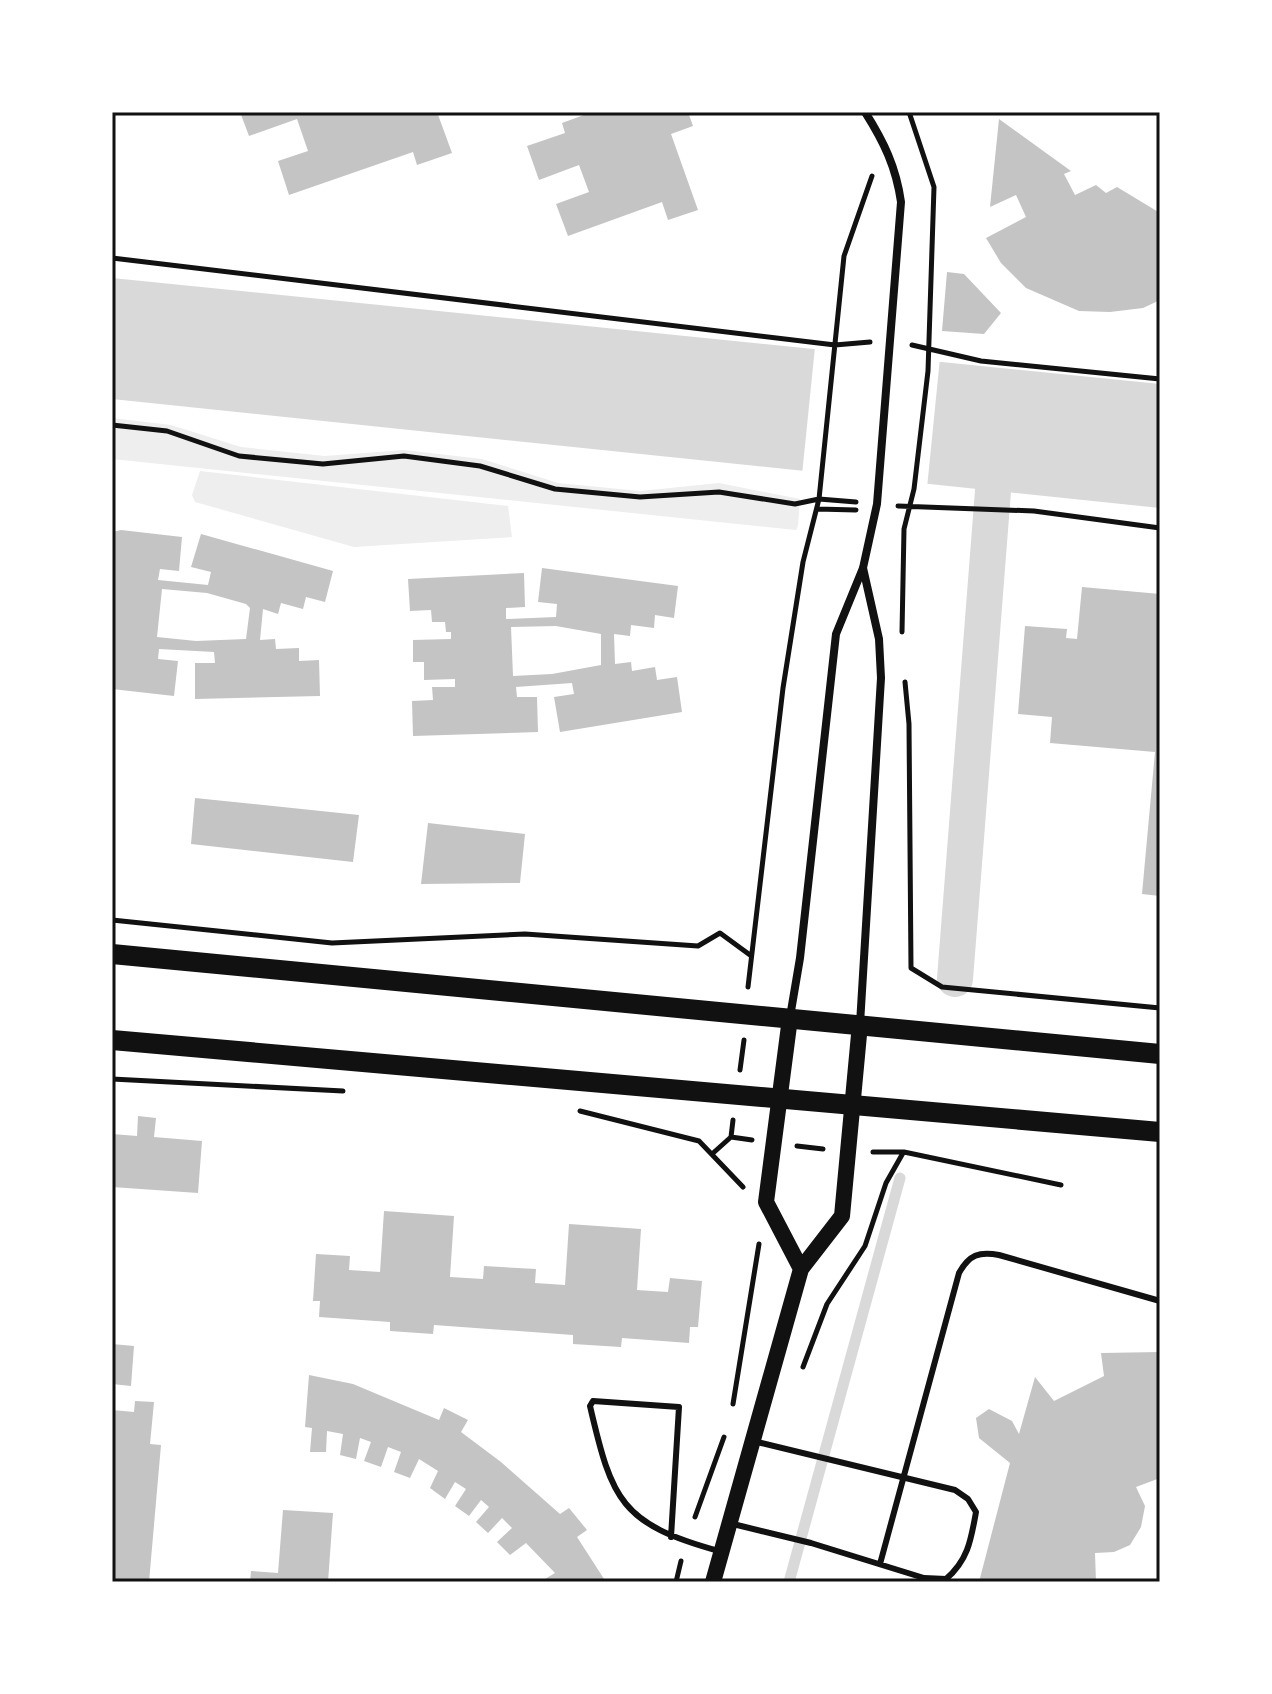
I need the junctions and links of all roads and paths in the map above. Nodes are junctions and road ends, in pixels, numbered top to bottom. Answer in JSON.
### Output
{"nodes":[{"id":1,"x":865,"y":112,"type":"edge"},
{"id":2,"x":909,"y":112,"type":"edge"},
{"id":3,"x":869,"y":164,"type":"dead end"},
{"id":4,"x":112,"y":258,"type":"edge"},
{"id":5,"x":889,"y":341,"type":"junction"},
{"id":6,"x":835,"y":347,"type":"junction"},
{"id":7,"x":930,"y":348,"type":"junction"},
{"id":8,"x":1160,"y":379,"type":"edge"},
{"id":9,"x":112,"y":425,"type":"edge"},
{"id":10,"x":819,"y":499,"type":"junction"},
{"id":11,"x":877,"y":504,"type":"junction"},
{"id":12,"x":909,"y":507,"type":"junction"},
{"id":13,"x":1160,"y":528,"type":"edge"},
{"id":14,"x":863,"y":568,"type":"junction"},
{"id":15,"x":903,"y":636,"type":"dead end"},
{"id":16,"x":905,"y":680,"type":"dead end"},
{"id":17,"x":112,"y":920,"type":"edge"},
{"id":18,"x":112,"y":954,"type":"edge"},
{"id":19,"x":1160,"y":1008,"type":"edge"},
{"id":20,"x":790,"y":1018,"type":"junction"},
{"id":21,"x":860,"y":1024,"type":"junction"},
{"id":22,"x":112,"y":1040,"type":"edge"},
{"id":23,"x":1160,"y":1054,"type":"edge"},
{"id":24,"x":112,"y":1079,"type":"edge"},
{"id":25,"x":353,"y":1092,"type":"dead end"},
{"id":26,"x":778,"y":1101,"type":"junction"},
{"id":27,"x":854,"y":1107,"type":"junction"},
{"id":28,"x":576,"y":1111,"type":"dead end"},
{"id":29,"x":1160,"y":1132,"type":"edge"},
{"id":30,"x":731,"y":1137,"type":"dead end"},
{"id":31,"x":712,"y":1154,"type":"junction"},
{"id":32,"x":1061,"y":1185,"type":"dead end"},
{"id":33,"x":750,"y":1199,"type":"dead end"},
{"id":34,"x":759,"y":1231,"type":"dead end"},
{"id":35,"x":801,"y":1269,"type":"junction"},
{"id":36,"x":1160,"y":1301,"type":"edge"},
{"id":37,"x":800,"y":1375,"type":"dead end"},
{"id":38,"x":731,"y":1417,"type":"dead end"},
{"id":39,"x":726,"y":1431,"type":"dead end"},
{"id":40,"x":753,"y":1441,"type":"junction"},
{"id":41,"x":904,"y":1477,"type":"junction"},
{"id":42,"x":729,"y":1523,"type":"junction"},
{"id":43,"x":671,"y":1537,"type":"junction"},
{"id":44,"x":686,"y":1542,"type":"junction"},
{"id":45,"x":721,"y":1552,"type":"junction"},
{"id":46,"x":880,"y":1564,"type":"junction"},
{"id":47,"x":713,"y":1582,"type":"edge"}],
"edges":[{"from":1,"to":5,"type":"street"},
{"from":2,"to":7,"type":"path"},
{"from":3,"to":6,"type":"path"},
{"from":4,"to":6,"type":"path"},
{"from":5,"to":6,"type":"path"},
{"from":5,"to":7,"type":"path"},
{"from":5,"to":11,"type":"street"},
{"from":6,"to":10,"type":"path"},
{"from":7,"to":8,"type":"path"},
{"from":7,"to":12,"type":"path"},
{"from":9,"to":10,"type":"path"},
{"from":10,"to":11,"type":"path"},
{"from":10,"to":17,"type":"path"},
{"from":11,"to":12,"type":"path"},
{"from":11,"to":14,"type":"street"},
{"from":12,"to":13,"type":"path"},
{"from":12,"to":15,"type":"path"},
{"from":14,"to":20,"type":"street"},
{"from":14,"to":21,"type":"street"},
{"from":16,"to":19,"type":"path"},
{"from":18,"to":20,"type":"main road"},
{"from":20,"to":21,"type":"main road"},
{"from":20,"to":26,"type":"main road"},
{"from":21,"to":23,"type":"main road"},
{"from":21,"to":27,"type":"main road"},
{"from":22,"to":26,"type":"main road"},
{"from":24,"to":25,"type":"path"},
{"from":26,"to":27,"type":"main road"},
{"from":26,"to":35,"type":"main road"},
{"from":27,"to":29,"type":"main road"},
{"from":27,"to":35,"type":"main road"},
{"from":28,"to":31,"type":"path"},
{"from":30,"to":31,"type":"path"},
{"from":31,"to":33,"type":"path"},
{"from":32,"to":37,"type":"path"},
{"from":34,"to":38,"type":"path"},
{"from":35,"to":40,"type":"main road"},
{"from":36,"to":41,"type":"lane"},
{"from":39,"to":44,"type":"path"},
{"from":40,"to":41,"type":"lane"},
{"from":40,"to":42,"type":"main road"},
{"from":41,"to":46,"type":"lane"},
{"from":41,"to":46,"type":"lane"},
{"from":42,"to":45,"type":"main road"},
{"from":42,"to":46,"type":"lane"},
{"from":43,"to":43,"type":"lane"},
{"from":43,"to":44,"type":"lane"},
{"from":44,"to":45,"type":"lane"},
{"from":45,"to":47,"type":"main road"}]}
